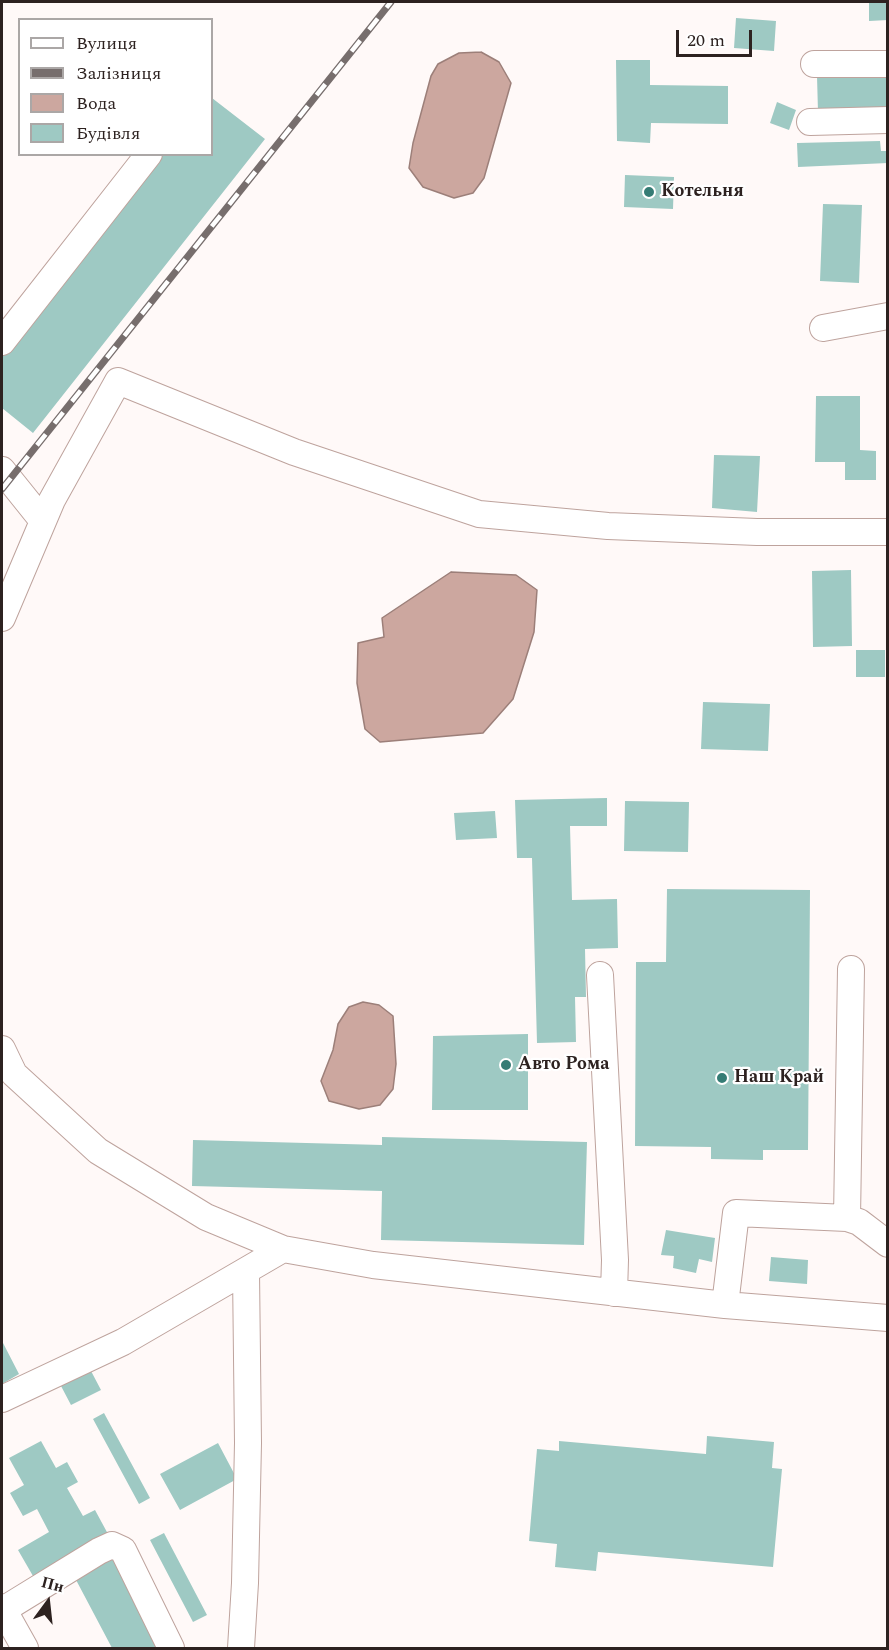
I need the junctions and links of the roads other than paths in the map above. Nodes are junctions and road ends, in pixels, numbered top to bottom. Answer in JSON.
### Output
{"nodes":[{"id":1,"x":814,"y":64,"type":"dead end"},
{"id":2,"x":888,"y":64,"type":"edge"},
{"id":3,"x":888,"y":120,"type":"edge"},
{"id":4,"x":810,"y":122,"type":"dead end"},
{"id":5,"x":148,"y":156,"type":"edge"},
{"id":6,"x":888,"y":316,"type":"edge"},
{"id":7,"x":823,"y":328,"type":"dead end"},
{"id":8,"x":2,"y":342,"type":"edge"},
{"id":9,"x":2,"y":470,"type":"edge"},
{"id":10,"x":43,"y":521,"type":"junction"},
{"id":11,"x":888,"y":532,"type":"edge"},
{"id":12,"x":2,"y":618,"type":"edge"},
{"id":13,"x":851,"y":969,"type":"dead end"},
{"id":14,"x":600,"y":975,"type":"dead end"},
{"id":15,"x":2,"y":1049,"type":"edge"},
{"id":16,"x":847,"y":1218,"type":"junction"},
{"id":17,"x":888,"y":1244,"type":"edge"},
{"id":18,"x":283,"y":1249,"type":"junction"},
{"id":19,"x":246,"y":1272,"type":"junction"},
{"id":20,"x":614,"y":1293,"type":"junction"},
{"id":21,"x":725,"y":1305,"type":"junction"},
{"id":22,"x":888,"y":1318,"type":"edge"},
{"id":23,"x":2,"y":1399,"type":"edge"},
{"id":24,"x":2,"y":1608,"type":"edge"},
{"id":25,"x":25,"y":1648,"type":"edge"},
{"id":26,"x":171,"y":1648,"type":"edge"},
{"id":27,"x":241,"y":1648,"type":"edge"}],
"edges":[{"from":1,"to":2,"type":"street"},
{"from":3,"to":4,"type":"street"},
{"from":5,"to":8,"type":"street"},
{"from":6,"to":7,"type":"street"},
{"from":9,"to":10,"type":"street"},
{"from":10,"to":11,"type":"street"},
{"from":10,"to":12,"type":"street"},
{"from":13,"to":16,"type":"street"},
{"from":14,"to":20,"type":"street"},
{"from":15,"to":18,"type":"street"},
{"from":16,"to":17,"type":"street"},
{"from":16,"to":21,"type":"street"},
{"from":18,"to":19,"type":"street"},
{"from":18,"to":20,"type":"street"},
{"from":19,"to":23,"type":"street"},
{"from":19,"to":27,"type":"street"},
{"from":20,"to":21,"type":"street"},
{"from":21,"to":22,"type":"street"},
{"from":24,"to":25,"type":"street"},
{"from":24,"to":26,"type":"street"}]}
